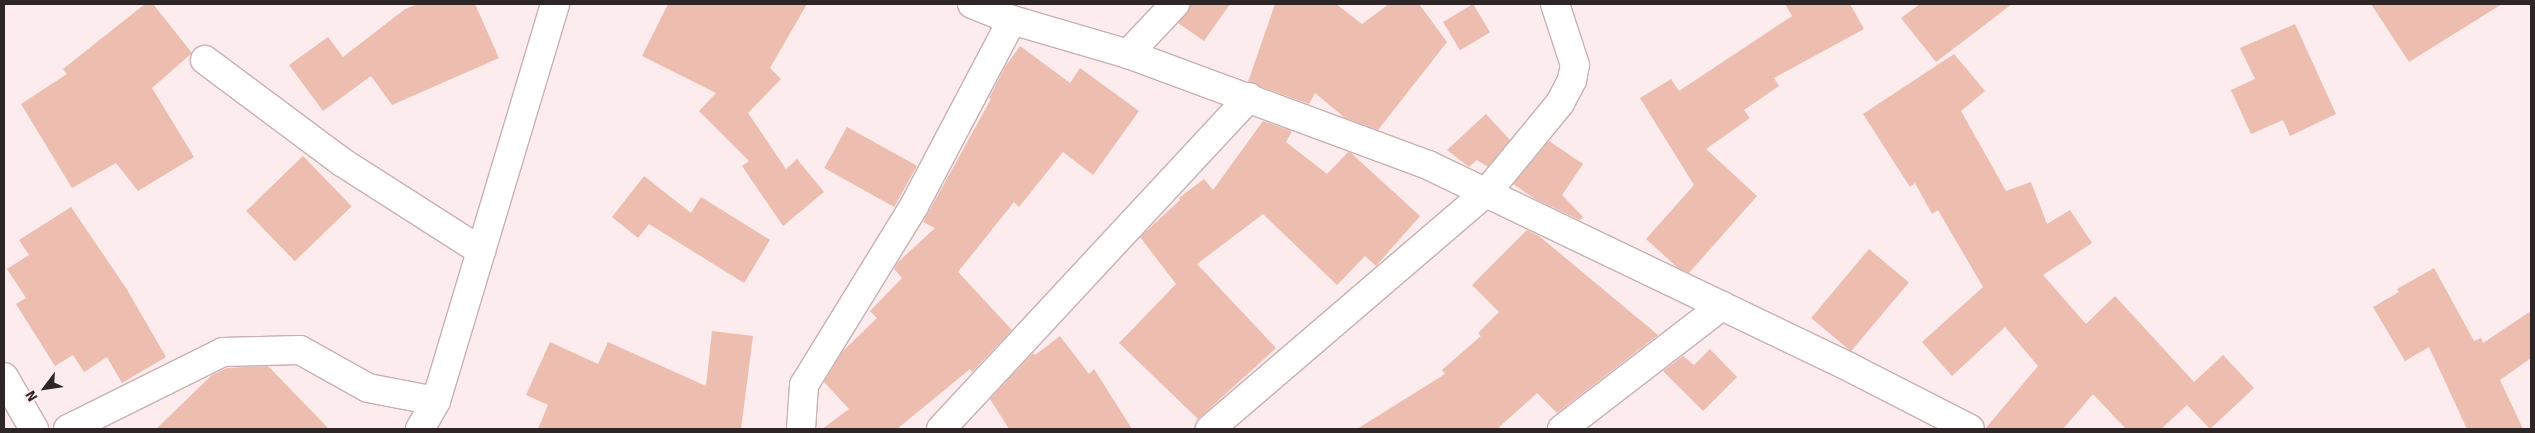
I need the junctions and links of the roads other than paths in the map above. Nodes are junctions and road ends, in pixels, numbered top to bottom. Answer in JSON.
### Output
{"nodes":[{"id":1,"x":555,"y":4,"type":"edge"},
{"id":2,"x":972,"y":4,"type":"edge"},
{"id":3,"x":1175,"y":4,"type":"edge"},
{"id":4,"x":1555,"y":4,"type":"edge"},
{"id":5,"x":1012,"y":20,"type":"junction"},
{"id":6,"x":1128,"y":54,"type":"junction"},
{"id":7,"x":205,"y":60,"type":"dead end"},
{"id":8,"x":1249,"y":97,"type":"junction"},
{"id":9,"x":1487,"y":192,"type":"junction"},
{"id":10,"x":481,"y":251,"type":"junction"},
{"id":11,"x":1722,"y":306,"type":"junction"},
{"id":12,"x":4,"y":377,"type":"edge"},
{"id":13,"x":436,"y":401,"type":"junction"},
{"id":14,"x":34,"y":429,"type":"edge"},
{"id":15,"x":68,"y":429,"type":"edge"},
{"id":16,"x":420,"y":429,"type":"edge"},
{"id":17,"x":801,"y":429,"type":"edge"},
{"id":18,"x":941,"y":429,"type":"edge"},
{"id":19,"x":1210,"y":429,"type":"edge"},
{"id":20,"x":1562,"y":429,"type":"edge"},
{"id":21,"x":1970,"y":429,"type":"edge"}],
"edges":[{"from":1,"to":10,"type":"street"},
{"from":2,"to":5,"type":"street"},
{"from":3,"to":6,"type":"street"},
{"from":4,"to":9,"type":"street"},
{"from":5,"to":6,"type":"street"},
{"from":5,"to":17,"type":"street"},
{"from":6,"to":8,"type":"street"},
{"from":7,"to":10,"type":"street"},
{"from":8,"to":9,"type":"street"},
{"from":8,"to":18,"type":"street"},
{"from":9,"to":11,"type":"street"},
{"from":9,"to":19,"type":"street"},
{"from":10,"to":13,"type":"street"},
{"from":11,"to":20,"type":"street"},
{"from":11,"to":21,"type":"street"},
{"from":12,"to":14,"type":"street"},
{"from":13,"to":15,"type":"street"},
{"from":13,"to":16,"type":"street"}]}
